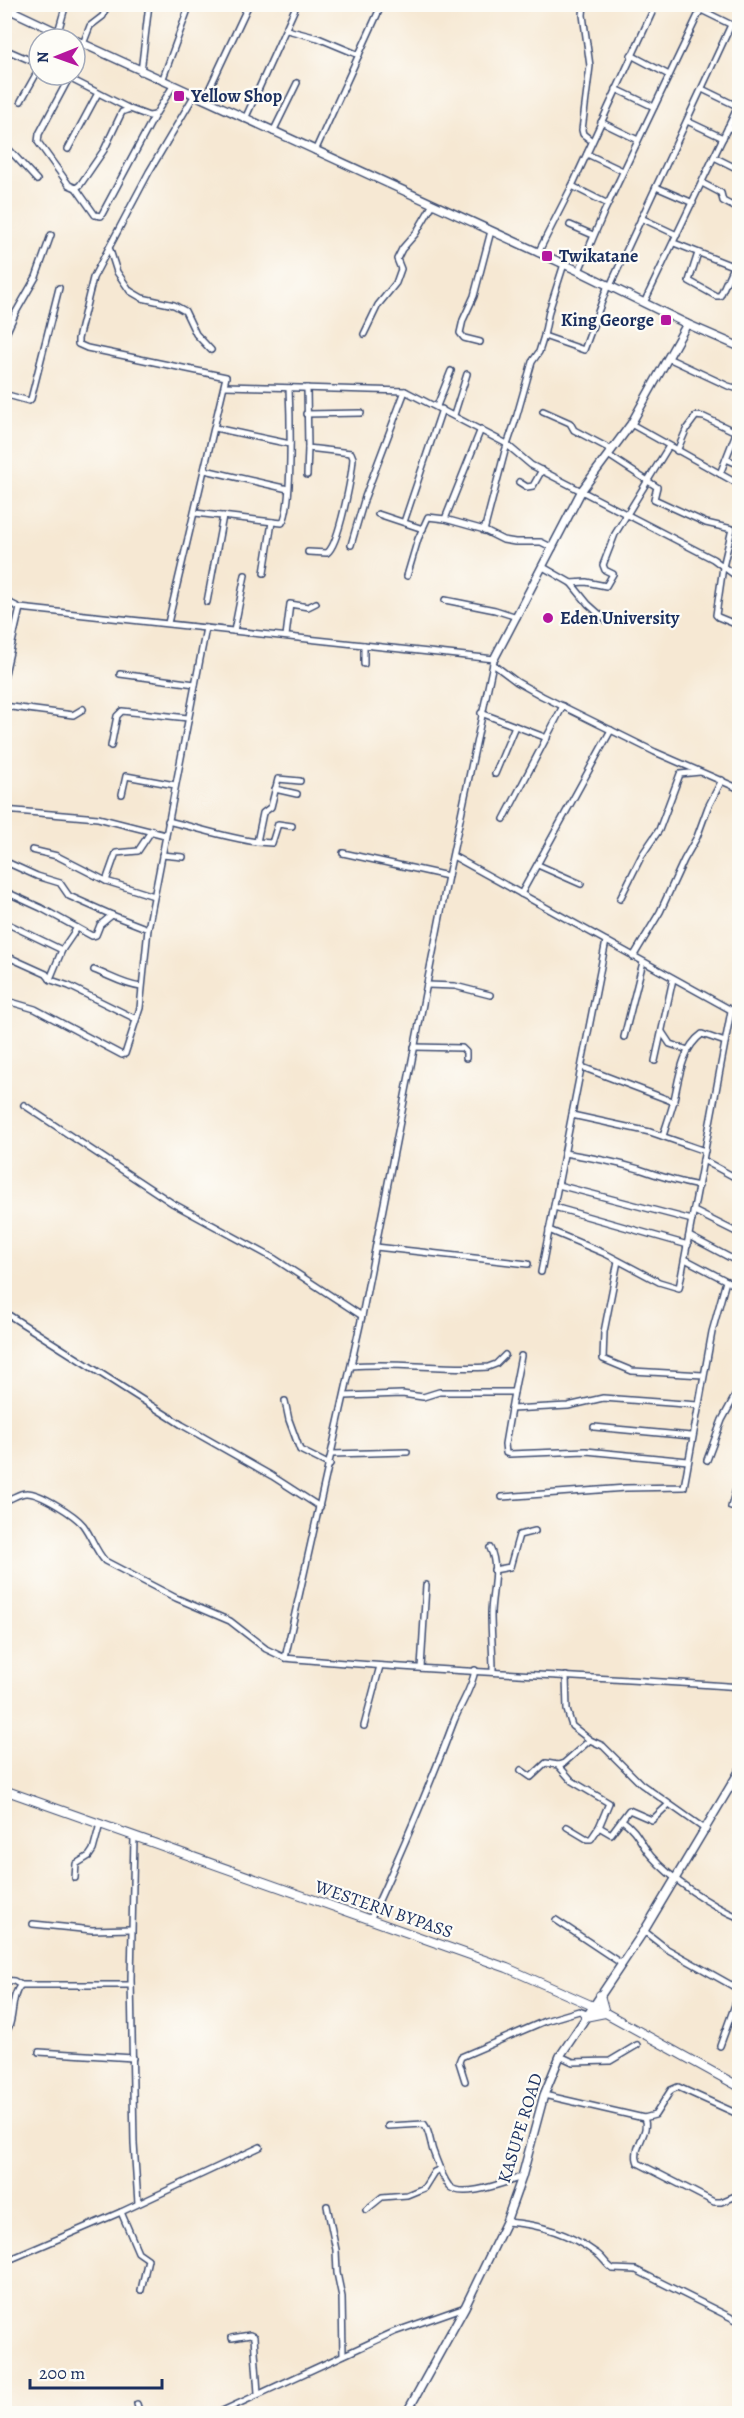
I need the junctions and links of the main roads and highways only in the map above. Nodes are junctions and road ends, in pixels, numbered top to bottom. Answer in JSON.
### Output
{"nodes":[{"id":1,"x":4,"y":1790,"type":"edge"},
{"id":2,"x":582,"y":2001,"type":"junction"},
{"id":3,"x":588,"y":2012,"type":"junction"},
{"id":4,"x":605,"y":2013,"type":"junction"},
{"id":5,"x":740,"y":2087,"type":"edge"}],
"edges":[{"from":1,"to":2,"type":"main road","name":"WESTERN BYPASS"},
{"from":2,"to":3,"type":"main road","name":"WESTERN BYPASS"},
{"from":2,"to":4,"type":"main road"},
{"from":3,"to":4,"type":"main road","name":"WESTERN BYPASS"},
{"from":3,"to":4,"type":"main road"},
{"from":4,"to":5,"type":"main road","name":"WESTERN BYPASS"}]}
